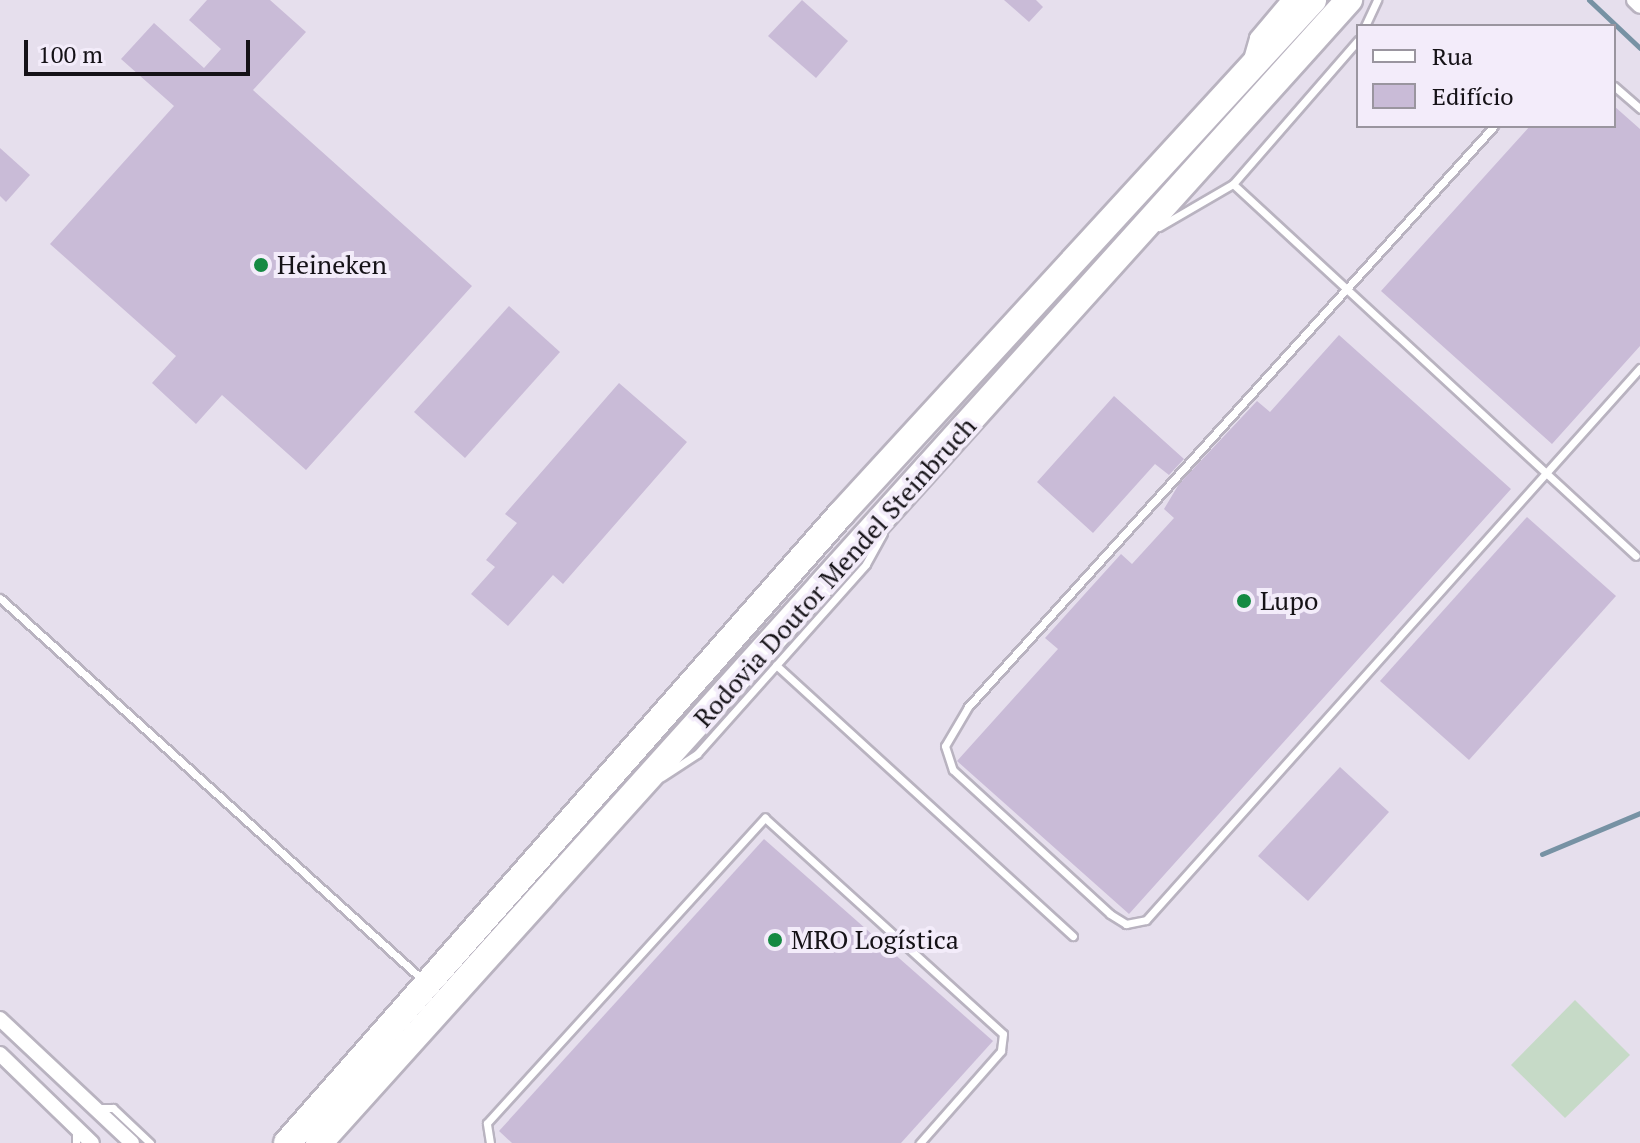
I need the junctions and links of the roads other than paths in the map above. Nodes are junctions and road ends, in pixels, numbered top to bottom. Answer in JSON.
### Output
{"nodes":[{"id":1,"x":1289,"y":0,"type":"edge"},
{"id":2,"x":1313,"y":0,"type":"edge"},
{"id":3,"x":1349,"y":0,"type":"edge"},
{"id":4,"x":1377,"y":0,"type":"edge"},
{"id":5,"x":1634,"y":0,"type":"edge"},
{"id":6,"x":1640,"y":6,"type":"edge"},
{"id":7,"x":1366,"y":24,"type":"edge"},
{"id":8,"x":1356,"y":42,"type":"edge"},
{"id":9,"x":1250,"y":70,"type":"junction"},
{"id":10,"x":1616,"y":88,"type":"edge"},
{"id":11,"x":1640,"y":109,"type":"edge"},
{"id":12,"x":1492,"y":128,"type":"edge"},
{"id":13,"x":1233,"y":184,"type":"junction"},
{"id":14,"x":1119,"y":250,"type":"junction"},
{"id":15,"x":1341,"y":292,"type":"junction"},
{"id":16,"x":1640,"y":368,"type":"edge"},
{"id":17,"x":1547,"y":472,"type":"junction"},
{"id":18,"x":892,"y":510,"type":"junction"},
{"id":19,"x":1636,"y":556,"type":"dead end"},
{"id":20,"x":0,"y":598,"type":"edge"},
{"id":21,"x":776,"y":665,"type":"junction"},
{"id":22,"x":635,"y":791,"type":"junction"},
{"id":23,"x":1073,"y":936,"type":"dead end"},
{"id":24,"x":429,"y":986,"type":"junction"},
{"id":25,"x":0,"y":1019,"type":"edge"},
{"id":26,"x":0,"y":1054,"type":"edge"},
{"id":27,"x":95,"y":1108,"type":"junction"},
{"id":28,"x":76,"y":1136,"type":"edge"},
{"id":29,"x":92,"y":1143,"type":"edge"},
{"id":30,"x":132,"y":1143,"type":"edge"},
{"id":31,"x":150,"y":1143,"type":"edge"},
{"id":32,"x":287,"y":1143,"type":"edge"},
{"id":33,"x":319,"y":1143,"type":"edge"},
{"id":34,"x":490,"y":1143,"type":"edge"},
{"id":35,"x":920,"y":1143,"type":"edge"}],
"edges":[{"from":1,"to":9,"type":"street"},
{"from":2,"to":9,"type":"highway","name":"Rodovia Doutor Mendel Steinbruch"},
{"from":3,"to":14,"type":"highway","name":"Rodovia Doutor Mendel Steinbruch"},
{"from":4,"to":7,"type":"lane"},
{"from":5,"to":6,"type":"street"},
{"from":8,"to":13,"type":"lane"},
{"from":9,"to":24,"type":"highway","name":"Rodovia Doutor Mendel Steinbruch"},
{"from":10,"to":11,"type":"lane"},
{"from":12,"to":15,"type":"lane"},
{"from":13,"to":14,"type":"lane"},
{"from":13,"to":15,"type":"lane"},
{"from":14,"to":18,"type":"highway","name":"Rodovia Doutor Mendel Steinbruch"},
{"from":15,"to":17,"type":"lane"},
{"from":15,"to":17,"type":"lane"},
{"from":16,"to":17,"type":"lane"},
{"from":17,"to":19,"type":"lane"},
{"from":18,"to":21,"type":"lane"},
{"from":18,"to":22,"type":"highway","name":"Rodovia Doutor Mendel Steinbruch"},
{"from":20,"to":24,"type":"lane"},
{"from":21,"to":22,"type":"lane"},
{"from":21,"to":23,"type":"lane"},
{"from":22,"to":33,"type":"highway","name":"Rodovia Doutor Mendel Steinbruch"},
{"from":24,"to":32,"type":"highway","name":"Rodovia Doutor Mendel Steinbruch"},
{"from":25,"to":27,"type":"street"},
{"from":26,"to":28,"type":"street"},
{"from":27,"to":28,"type":"street"},
{"from":27,"to":30,"type":"street"},
{"from":27,"to":31,"type":"lane"},
{"from":28,"to":29,"type":"street"},
{"from":34,"to":35,"type":"lane"}]}
